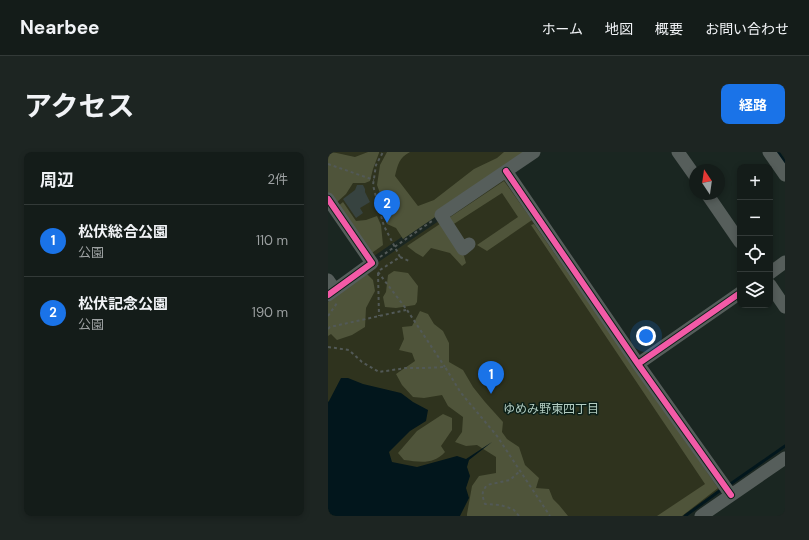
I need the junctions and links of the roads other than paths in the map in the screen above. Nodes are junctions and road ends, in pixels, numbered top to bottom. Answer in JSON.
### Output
{"nodes":[{"id":1,"x":534,"y":152,"type":"edge"},
{"id":2,"x":678,"y":152,"type":"edge"},
{"id":3,"x":769,"y":152,"type":"edge"},
{"id":4,"x":689,"y":168,"type":"edge"},
{"id":5,"x":506,"y":171,"type":"junction"},
{"id":6,"x":785,"y":175,"type":"edge"},
{"id":7,"x":328,"y":199,"type":"edge"},
{"id":8,"x":711,"y":200,"type":"edge"},
{"id":9,"x":737,"y":238,"type":"edge"},
{"id":10,"x":469,"y":244,"type":"dead end"},
{"id":11,"x":785,"y":262,"type":"edge"},
{"id":12,"x":773,"y":270,"type":"edge"},
{"id":13,"x":330,"y":288,"type":"edge"},
{"id":14,"x":773,"y":289,"type":"edge"},
{"id":15,"x":737,"y":295,"type":"edge"},
{"id":16,"x":785,"y":307,"type":"edge"},
{"id":17,"x":638,"y":364,"type":"junction"},
{"id":18,"x":785,"y":458,"type":"edge"},
{"id":19,"x":730,"y":495,"type":"junction"},
{"id":20,"x":700,"y":516,"type":"edge"}],
"edges":[{"from":1,"to":5,"type":"street"},
{"from":2,"to":4,"type":"street"},
{"from":3,"to":6,"type":"street"},
{"from":5,"to":10,"type":"street"},
{"from":5,"to":17,"type":"street"},
{"from":7,"to":13,"type":"street"},
{"from":8,"to":9,"type":"street"},
{"from":11,"to":12,"type":"street"},
{"from":14,"to":16,"type":"street"},
{"from":15,"to":17,"type":"street"},
{"from":17,"to":19,"type":"street"},
{"from":18,"to":19,"type":"street"},
{"from":19,"to":20,"type":"street"}]}
